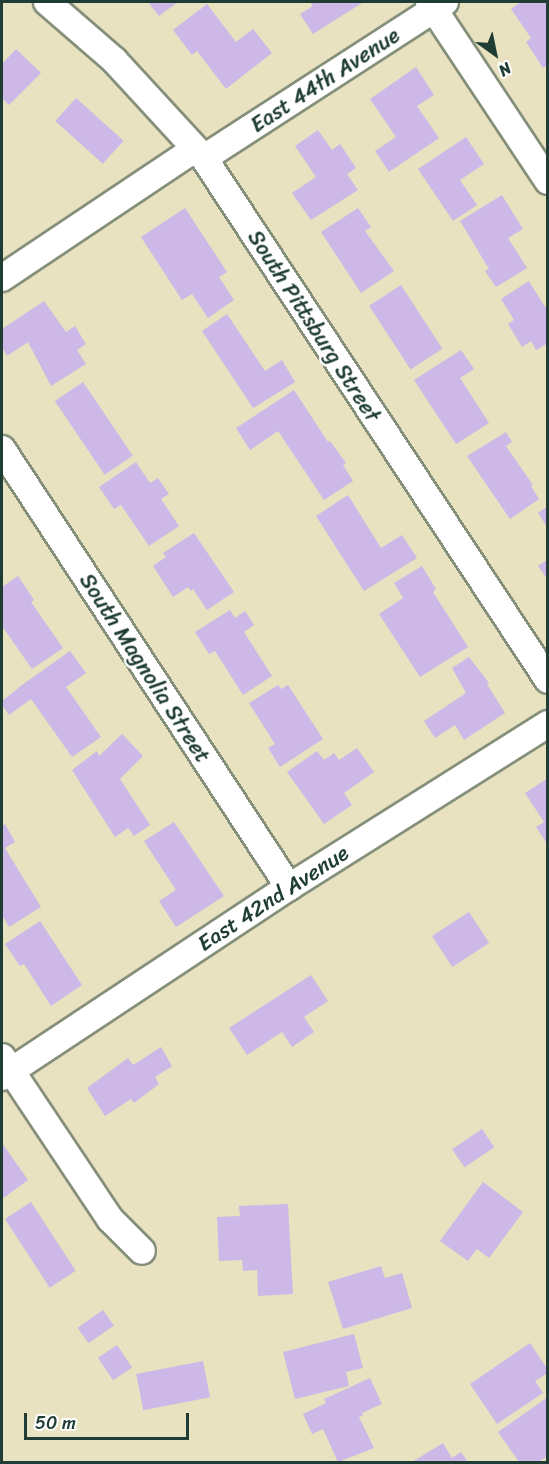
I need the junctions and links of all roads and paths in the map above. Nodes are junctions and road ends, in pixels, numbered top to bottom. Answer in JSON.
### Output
{"nodes":[{"id":1,"x":47,"y":2,"type":"edge"},
{"id":2,"x":436,"y":4,"type":"edge"},
{"id":3,"x":199,"y":154,"type":"junction"},
{"id":4,"x":548,"y":181,"type":"edge"},
{"id":5,"x":2,"y":278,"type":"edge"},
{"id":6,"x":2,"y":449,"type":"edge"},
{"id":7,"x":548,"y":680,"type":"edge"},
{"id":8,"x":548,"y":724,"type":"edge"},
{"id":9,"x":289,"y":887,"type":"junction"},
{"id":10,"x":5,"y":1067,"type":"edge"},
{"id":11,"x":142,"y":1251,"type":"dead end"}],
"edges":[{"from":1,"to":3,"type":"street","name":"South Pittsburg Street"},
{"from":2,"to":3,"type":"street","name":"East 44th Avenue"},
{"from":2,"to":4,"type":"street"},
{"from":3,"to":5,"type":"street","name":"East 44th Avenue"},
{"from":3,"to":7,"type":"street","name":"South Pittsburg Street"},
{"from":6,"to":9,"type":"street","name":"South Magnolia Street"},
{"from":8,"to":9,"type":"street","name":"East 42nd Avenue"},
{"from":9,"to":10,"type":"street","name":"East 42nd Avenue"},
{"from":10,"to":11,"type":"street"}]}
